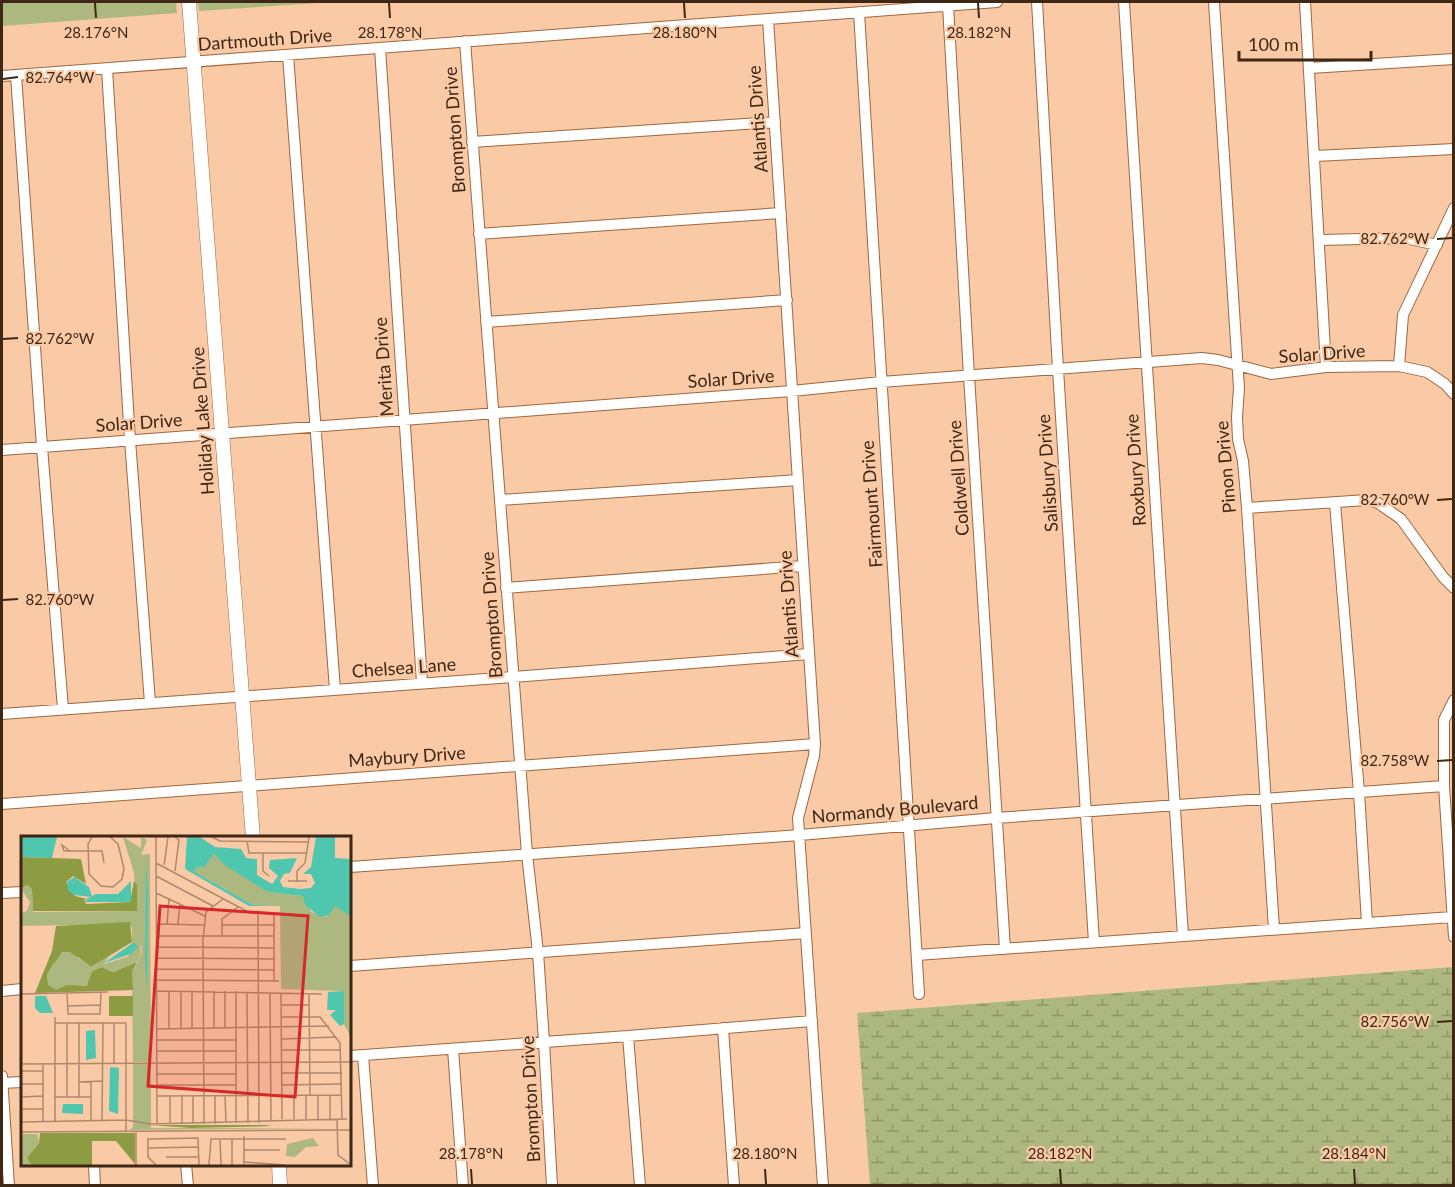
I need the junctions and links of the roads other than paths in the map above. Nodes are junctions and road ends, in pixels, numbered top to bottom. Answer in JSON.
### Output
{"nodes":[{"id":1,"x":189,"y":2,"type":"edge"},
{"id":2,"x":997,"y":2,"type":"edge"},
{"id":3,"x":1037,"y":2,"type":"edge"},
{"id":4,"x":1124,"y":2,"type":"edge"},
{"id":5,"x":1214,"y":2,"type":"edge"},
{"id":6,"x":1305,"y":2,"type":"edge"},
{"id":7,"x":948,"y":5,"type":"junction"},
{"id":8,"x":859,"y":12,"type":"junction"},
{"id":9,"x":768,"y":19,"type":"junction"},
{"id":10,"x":465,"y":41,"type":"junction"},
{"id":11,"x":380,"y":48,"type":"junction"},
{"id":12,"x":288,"y":55,"type":"junction"},
{"id":13,"x":1454,"y":59,"type":"edge"},
{"id":14,"x":193,"y":62,"type":"junction"},
{"id":15,"x":1310,"y":68,"type":"junction"},
{"id":16,"x":107,"y":69,"type":"junction"},
{"id":17,"x":16,"y":75,"type":"junction"},
{"id":18,"x":2,"y":76,"type":"edge"},
{"id":19,"x":775,"y":122,"type":"junction"},
{"id":20,"x":472,"y":141,"type":"junction"},
{"id":21,"x":1454,"y":149,"type":"edge"},
{"id":22,"x":1315,"y":156,"type":"junction"},
{"id":23,"x":1454,"y":208,"type":"edge"},
{"id":24,"x":781,"y":213,"type":"junction"},
{"id":25,"x":479,"y":234,"type":"junction"},
{"id":26,"x":1320,"y":240,"type":"junction"},
{"id":27,"x":1437,"y":245,"type":"junction"},
{"id":28,"x":786,"y":300,"type":"junction"},
{"id":29,"x":486,"y":322,"type":"junction"},
{"id":30,"x":1146,"y":362,"type":"junction"},
{"id":31,"x":1237,"y":365,"type":"junction"},
{"id":32,"x":1399,"y":366,"type":"junction"},
{"id":33,"x":1326,"y":367,"type":"junction"},
{"id":34,"x":1058,"y":369,"type":"junction"},
{"id":35,"x":969,"y":376,"type":"junction"},
{"id":36,"x":881,"y":382,"type":"junction"},
{"id":37,"x":792,"y":391,"type":"junction"},
{"id":38,"x":1454,"y":393,"type":"edge"},
{"id":39,"x":493,"y":414,"type":"junction"},
{"id":40,"x":404,"y":420,"type":"junction"},
{"id":41,"x":317,"y":427,"type":"junction"},
{"id":42,"x":222,"y":433,"type":"junction"},
{"id":43,"x":130,"y":440,"type":"junction"},
{"id":44,"x":42,"y":447,"type":"junction"},
{"id":45,"x":2,"y":450,"type":"edge"},
{"id":46,"x":798,"y":480,"type":"junction"},
{"id":47,"x":500,"y":500,"type":"junction"},
{"id":48,"x":1335,"y":503,"type":"junction"},
{"id":49,"x":1247,"y":508,"type":"junction"},
{"id":50,"x":804,"y":566,"type":"junction"},
{"id":51,"x":506,"y":588,"type":"junction"},
{"id":52,"x":1454,"y":588,"type":"edge"},
{"id":53,"x":809,"y":654,"type":"junction"},
{"id":54,"x":513,"y":677,"type":"junction"},
{"id":55,"x":422,"y":684,"type":"junction"},
{"id":56,"x":335,"y":690,"type":"junction"},
{"id":57,"x":242,"y":696,"type":"junction"},
{"id":58,"x":1454,"y":700,"type":"edge"},
{"id":59,"x":150,"y":703,"type":"junction"},
{"id":60,"x":63,"y":710,"type":"junction"},
{"id":61,"x":2,"y":714,"type":"edge"},
{"id":62,"x":815,"y":744,"type":"junction"},
{"id":63,"x":520,"y":765,"type":"junction"},
{"id":64,"x":249,"y":785,"type":"junction"},
{"id":65,"x":1444,"y":786,"type":"junction"},
{"id":66,"x":1359,"y":792,"type":"junction"},
{"id":67,"x":1265,"y":798,"type":"junction"},
{"id":68,"x":2,"y":804,"type":"edge"},
{"id":69,"x":1174,"y":805,"type":"junction"},
{"id":70,"x":1086,"y":811,"type":"junction"},
{"id":71,"x":996,"y":818,"type":"junction"},
{"id":72,"x":909,"y":825,"type":"junction"},
{"id":73,"x":800,"y":835,"type":"junction"},
{"id":74,"x":253,"y":836,"type":"edge"},
{"id":75,"x":526,"y":854,"type":"junction"},
{"id":76,"x":351,"y":867,"type":"edge"},
{"id":77,"x":21,"y":892,"type":"edge"},
{"id":78,"x":2,"y":893,"type":"edge"},
{"id":79,"x":1452,"y":917,"type":"edge"},
{"id":80,"x":1367,"y":923,"type":"junction"},
{"id":81,"x":1274,"y":929,"type":"junction"},
{"id":82,"x":806,"y":933,"type":"junction"},
{"id":83,"x":1183,"y":936,"type":"junction"},
{"id":84,"x":1454,"y":937,"type":"edge"},
{"id":85,"x":1094,"y":942,"type":"junction"},
{"id":86,"x":1005,"y":949,"type":"junction"},
{"id":87,"x":538,"y":952,"type":"junction"},
{"id":88,"x":917,"y":955,"type":"junction"},
{"id":89,"x":351,"y":966,"type":"edge"},
{"id":90,"x":21,"y":989,"type":"edge"},
{"id":91,"x":2,"y":991,"type":"edge"},
{"id":92,"x":919,"y":994,"type":"dead end"},
{"id":93,"x":812,"y":1021,"type":"junction"},
{"id":94,"x":723,"y":1028,"type":"junction"},
{"id":95,"x":628,"y":1036,"type":"junction"},
{"id":96,"x":544,"y":1042,"type":"junction"},
{"id":97,"x":453,"y":1049,"type":"junction"},
{"id":98,"x":363,"y":1055,"type":"junction"},
{"id":99,"x":351,"y":1056,"type":"edge"},
{"id":100,"x":2,"y":1076,"type":"edge"},
{"id":101,"x":21,"y":1082,"type":"edge"},
{"id":102,"x":2,"y":1083,"type":"edge"},
{"id":103,"x":94,"y":1166,"type":"edge"},
{"id":104,"x":186,"y":1166,"type":"edge"},
{"id":105,"x":279,"y":1166,"type":"edge"},
{"id":106,"x":6,"y":1180,"type":"edge"},
{"id":107,"x":95,"y":1185,"type":"edge"},
{"id":108,"x":188,"y":1185,"type":"edge"},
{"id":109,"x":280,"y":1185,"type":"edge"},
{"id":110,"x":373,"y":1185,"type":"edge"},
{"id":111,"x":463,"y":1185,"type":"edge"},
{"id":112,"x":552,"y":1185,"type":"edge"},
{"id":113,"x":640,"y":1185,"type":"edge"},
{"id":114,"x":734,"y":1185,"type":"edge"},
{"id":115,"x":823,"y":1185,"type":"edge"}],
"edges":[{"from":1,"to":14,"type":"street","name":"Holiday Lake Drive"},
{"from":2,"to":7,"type":"street","name":"Dartmouth Drive"},
{"from":3,"to":34,"type":"street","name":"Salisbury Drive"},
{"from":4,"to":30,"type":"street","name":"Roxbury Drive"},
{"from":5,"to":31,"type":"street","name":"Pinon Drive"},
{"from":6,"to":15,"type":"street"},
{"from":7,"to":8,"type":"street","name":"Dartmouth Drive"},
{"from":7,"to":35,"type":"street","name":"Coldwell Drive"},
{"from":8,"to":9,"type":"street","name":"Dartmouth Drive"},
{"from":8,"to":36,"type":"street","name":"Fairmount Drive"},
{"from":9,"to":10,"type":"street","name":"Dartmouth Drive"},
{"from":9,"to":19,"type":"street","name":"Atlantis Drive"},
{"from":10,"to":11,"type":"street","name":"Dartmouth Drive"},
{"from":10,"to":20,"type":"street","name":"Brompton Drive"},
{"from":11,"to":12,"type":"street","name":"Dartmouth Drive"},
{"from":11,"to":40,"type":"street","name":"Merita Drive"},
{"from":12,"to":14,"type":"street","name":"Dartmouth Drive"},
{"from":12,"to":41,"type":"street"},
{"from":13,"to":15,"type":"street"},
{"from":14,"to":16,"type":"street","name":"Dartmouth Drive"},
{"from":14,"to":42,"type":"street","name":"Holiday Lake Drive"},
{"from":15,"to":22,"type":"street"},
{"from":16,"to":17,"type":"street","name":"Dartmouth Drive"},
{"from":16,"to":43,"type":"street"},
{"from":17,"to":18,"type":"street","name":"Dartmouth Drive"},
{"from":17,"to":44,"type":"street"},
{"from":19,"to":20,"type":"street"},
{"from":19,"to":24,"type":"street","name":"Atlantis Drive"},
{"from":20,"to":25,"type":"street","name":"Brompton Drive"},
{"from":21,"to":22,"type":"street"},
{"from":22,"to":26,"type":"street"},
{"from":23,"to":27,"type":"street"},
{"from":24,"to":25,"type":"street"},
{"from":24,"to":28,"type":"street","name":"Atlantis Drive"},
{"from":25,"to":29,"type":"street","name":"Brompton Drive"},
{"from":26,"to":27,"type":"street"},
{"from":26,"to":33,"type":"street"},
{"from":27,"to":32,"type":"street"},
{"from":28,"to":29,"type":"street"},
{"from":28,"to":37,"type":"street","name":"Atlantis Drive"},
{"from":29,"to":39,"type":"street","name":"Brompton Drive"},
{"from":30,"to":31,"type":"street","name":"Solar Drive"},
{"from":30,"to":34,"type":"street","name":"Solar Drive"},
{"from":30,"to":69,"type":"street","name":"Roxbury Drive"},
{"from":31,"to":33,"type":"street","name":"Solar Drive"},
{"from":31,"to":49,"type":"street","name":"Pinon Drive"},
{"from":32,"to":33,"type":"street","name":"Solar Drive"},
{"from":32,"to":38,"type":"street","name":"Solar Drive"},
{"from":34,"to":35,"type":"street","name":"Solar Drive"},
{"from":34,"to":70,"type":"street","name":"Salisbury Drive"},
{"from":35,"to":36,"type":"street","name":"Solar Drive"},
{"from":35,"to":71,"type":"street","name":"Coldwell Drive"},
{"from":36,"to":37,"type":"street","name":"Solar Drive"},
{"from":36,"to":72,"type":"street","name":"Fairmount Drive"},
{"from":37,"to":39,"type":"street","name":"Solar Drive"},
{"from":37,"to":46,"type":"street","name":"Atlantis Drive"},
{"from":39,"to":40,"type":"street","name":"Solar Drive"},
{"from":39,"to":47,"type":"street","name":"Brompton Drive"},
{"from":40,"to":41,"type":"street","name":"Solar Drive"},
{"from":40,"to":55,"type":"street","name":"Merita Drive"},
{"from":41,"to":42,"type":"street","name":"Solar Drive"},
{"from":41,"to":56,"type":"street"},
{"from":42,"to":43,"type":"street","name":"Solar Drive"},
{"from":42,"to":57,"type":"street","name":"Holiday Lake Drive"},
{"from":43,"to":44,"type":"street","name":"Solar Drive"},
{"from":43,"to":59,"type":"street"},
{"from":44,"to":45,"type":"street","name":"Solar Drive"},
{"from":44,"to":60,"type":"street"},
{"from":46,"to":47,"type":"street"},
{"from":46,"to":50,"type":"street","name":"Atlantis Drive"},
{"from":47,"to":51,"type":"street","name":"Brompton Drive"},
{"from":48,"to":49,"type":"street"},
{"from":48,"to":52,"type":"street"},
{"from":48,"to":66,"type":"street"},
{"from":49,"to":67,"type":"street","name":"Pinon Drive"},
{"from":50,"to":51,"type":"street"},
{"from":50,"to":53,"type":"street","name":"Atlantis Drive"},
{"from":51,"to":54,"type":"street","name":"Brompton Drive"},
{"from":53,"to":54,"type":"street","name":"Chelsea Lane"},
{"from":53,"to":62,"type":"street","name":"Atlantis Drive"},
{"from":54,"to":55,"type":"street","name":"Chelsea Lane"},
{"from":54,"to":63,"type":"street","name":"Brompton Drive"},
{"from":55,"to":56,"type":"street","name":"Chelsea Lane"},
{"from":56,"to":57,"type":"street","name":"Chelsea Lane"},
{"from":57,"to":59,"type":"street","name":"Chelsea Lane"},
{"from":57,"to":64,"type":"street","name":"Holiday Lake Drive"},
{"from":58,"to":65,"type":"street"},
{"from":59,"to":60,"type":"street","name":"Chelsea Lane"},
{"from":60,"to":61,"type":"street","name":"Chelsea Lane"},
{"from":62,"to":63,"type":"street","name":"Maybury Drive"},
{"from":62,"to":73,"type":"street","name":"Atlantis Drive"},
{"from":63,"to":64,"type":"street","name":"Maybury Drive"},
{"from":63,"to":75,"type":"street","name":"Brompton Drive"},
{"from":64,"to":68,"type":"street","name":"Maybury Drive"},
{"from":64,"to":74,"type":"street","name":"Holiday Lake Drive"},
{"from":65,"to":66,"type":"street","name":"Normandy Boulevard"},
{"from":65,"to":79,"type":"street"},
{"from":66,"to":67,"type":"street","name":"Normandy Boulevard"},
{"from":66,"to":80,"type":"street"},
{"from":67,"to":69,"type":"street","name":"Normandy Boulevard"},
{"from":67,"to":81,"type":"street","name":"Pinon Drive"},
{"from":69,"to":70,"type":"street","name":"Normandy Boulevard"},
{"from":69,"to":83,"type":"street","name":"Roxbury Drive"},
{"from":70,"to":71,"type":"street","name":"Normandy Boulevard"},
{"from":70,"to":85,"type":"street","name":"Salisbury Drive"},
{"from":71,"to":72,"type":"street","name":"Normandy Boulevard"},
{"from":71,"to":86,"type":"street","name":"Coldwell Drive"},
{"from":72,"to":73,"type":"street","name":"Normandy Boulevard"},
{"from":72,"to":88,"type":"street","name":"Fairmount Drive"},
{"from":73,"to":75,"type":"street","name":"Normandy Boulevard"},
{"from":73,"to":82,"type":"street","name":"Atlantis Drive"},
{"from":75,"to":76,"type":"street","name":"Normandy Boulevard"},
{"from":75,"to":87,"type":"street","name":"Brompton Drive"},
{"from":77,"to":78,"type":"street"},
{"from":79,"to":80,"type":"street"},
{"from":79,"to":84,"type":"street"},
{"from":80,"to":81,"type":"street"},
{"from":81,"to":83,"type":"street"},
{"from":82,"to":87,"type":"street"},
{"from":82,"to":93,"type":"street","name":"Atlantis Drive"},
{"from":83,"to":85,"type":"street"},
{"from":85,"to":86,"type":"street"},
{"from":86,"to":88,"type":"street"},
{"from":87,"to":89,"type":"street"},
{"from":87,"to":96,"type":"street","name":"Brompton Drive"},
{"from":88,"to":92,"type":"street","name":"Fairmount Drive"},
{"from":90,"to":91,"type":"street"},
{"from":93,"to":94,"type":"street"},
{"from":93,"to":115,"type":"street","name":"Atlantis Drive"},
{"from":94,"to":95,"type":"street"},
{"from":94,"to":114,"type":"street"},
{"from":95,"to":96,"type":"street"},
{"from":95,"to":113,"type":"street"},
{"from":96,"to":97,"type":"street"},
{"from":96,"to":112,"type":"street","name":"Brompton Drive"},
{"from":97,"to":98,"type":"street"},
{"from":97,"to":111,"type":"street"},
{"from":98,"to":99,"type":"street"},
{"from":98,"to":110,"type":"street"},
{"from":100,"to":102,"type":"street"},
{"from":101,"to":102,"type":"street"},
{"from":102,"to":106,"type":"street"},
{"from":103,"to":107,"type":"street"},
{"from":104,"to":108,"type":"street"},
{"from":105,"to":109,"type":"street"}]}
